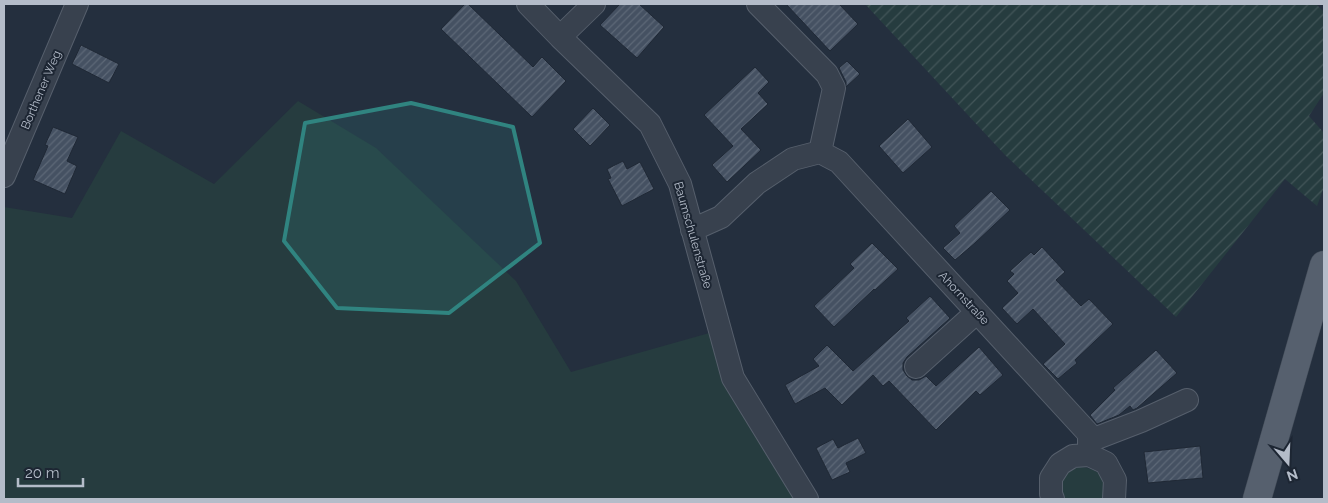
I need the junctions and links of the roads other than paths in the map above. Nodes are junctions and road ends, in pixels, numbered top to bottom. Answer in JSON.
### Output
{"nodes":[{"id":1,"x":77,"y":4,"type":"edge"},
{"id":2,"x":528,"y":4,"type":"edge"},
{"id":3,"x":594,"y":4,"type":"edge"},
{"id":4,"x":758,"y":4,"type":"edge"},
{"id":5,"x":560,"y":37,"type":"junction"},
{"id":6,"x":820,"y":152,"type":"junction"},
{"id":7,"x":4,"y":176,"type":"edge"},
{"id":8,"x":692,"y":230,"type":"junction"},
{"id":9,"x":1324,"y":265,"type":"edge"},
{"id":10,"x":977,"y":312,"type":"junction"},
{"id":11,"x":916,"y":368,"type":"dead end"},
{"id":12,"x":1187,"y":400,"type":"dead end"},
{"id":13,"x":1089,"y":448,"type":"junction"},
{"id":14,"x":807,"y":499,"type":"edge"},
{"id":15,"x":1053,"y":499,"type":"edge"},
{"id":16,"x":1114,"y":499,"type":"edge"},
{"id":17,"x":1257,"y":499,"type":"edge"}],
"edges":[{"from":1,"to":7,"type":"street","name":"Borthener Weg"},
{"from":2,"to":5,"type":"street","name":"Baumschulenstraße"},
{"from":3,"to":5,"type":"street"},
{"from":4,"to":6,"type":"street"},
{"from":5,"to":8,"type":"street","name":"Baumschulenstraße"},
{"from":6,"to":8,"type":"street"},
{"from":6,"to":10,"type":"street","name":"Ahornstraße"},
{"from":8,"to":14,"type":"street","name":"Baumschulenstraße"},
{"from":9,"to":17,"type":"main road"},
{"from":10,"to":11,"type":"street"},
{"from":10,"to":13,"type":"street","name":"Ahornstraße"},
{"from":12,"to":13,"type":"street"},
{"from":13,"to":15,"type":"street"},
{"from":13,"to":16,"type":"street","name":"Ahornstraße"}]}
